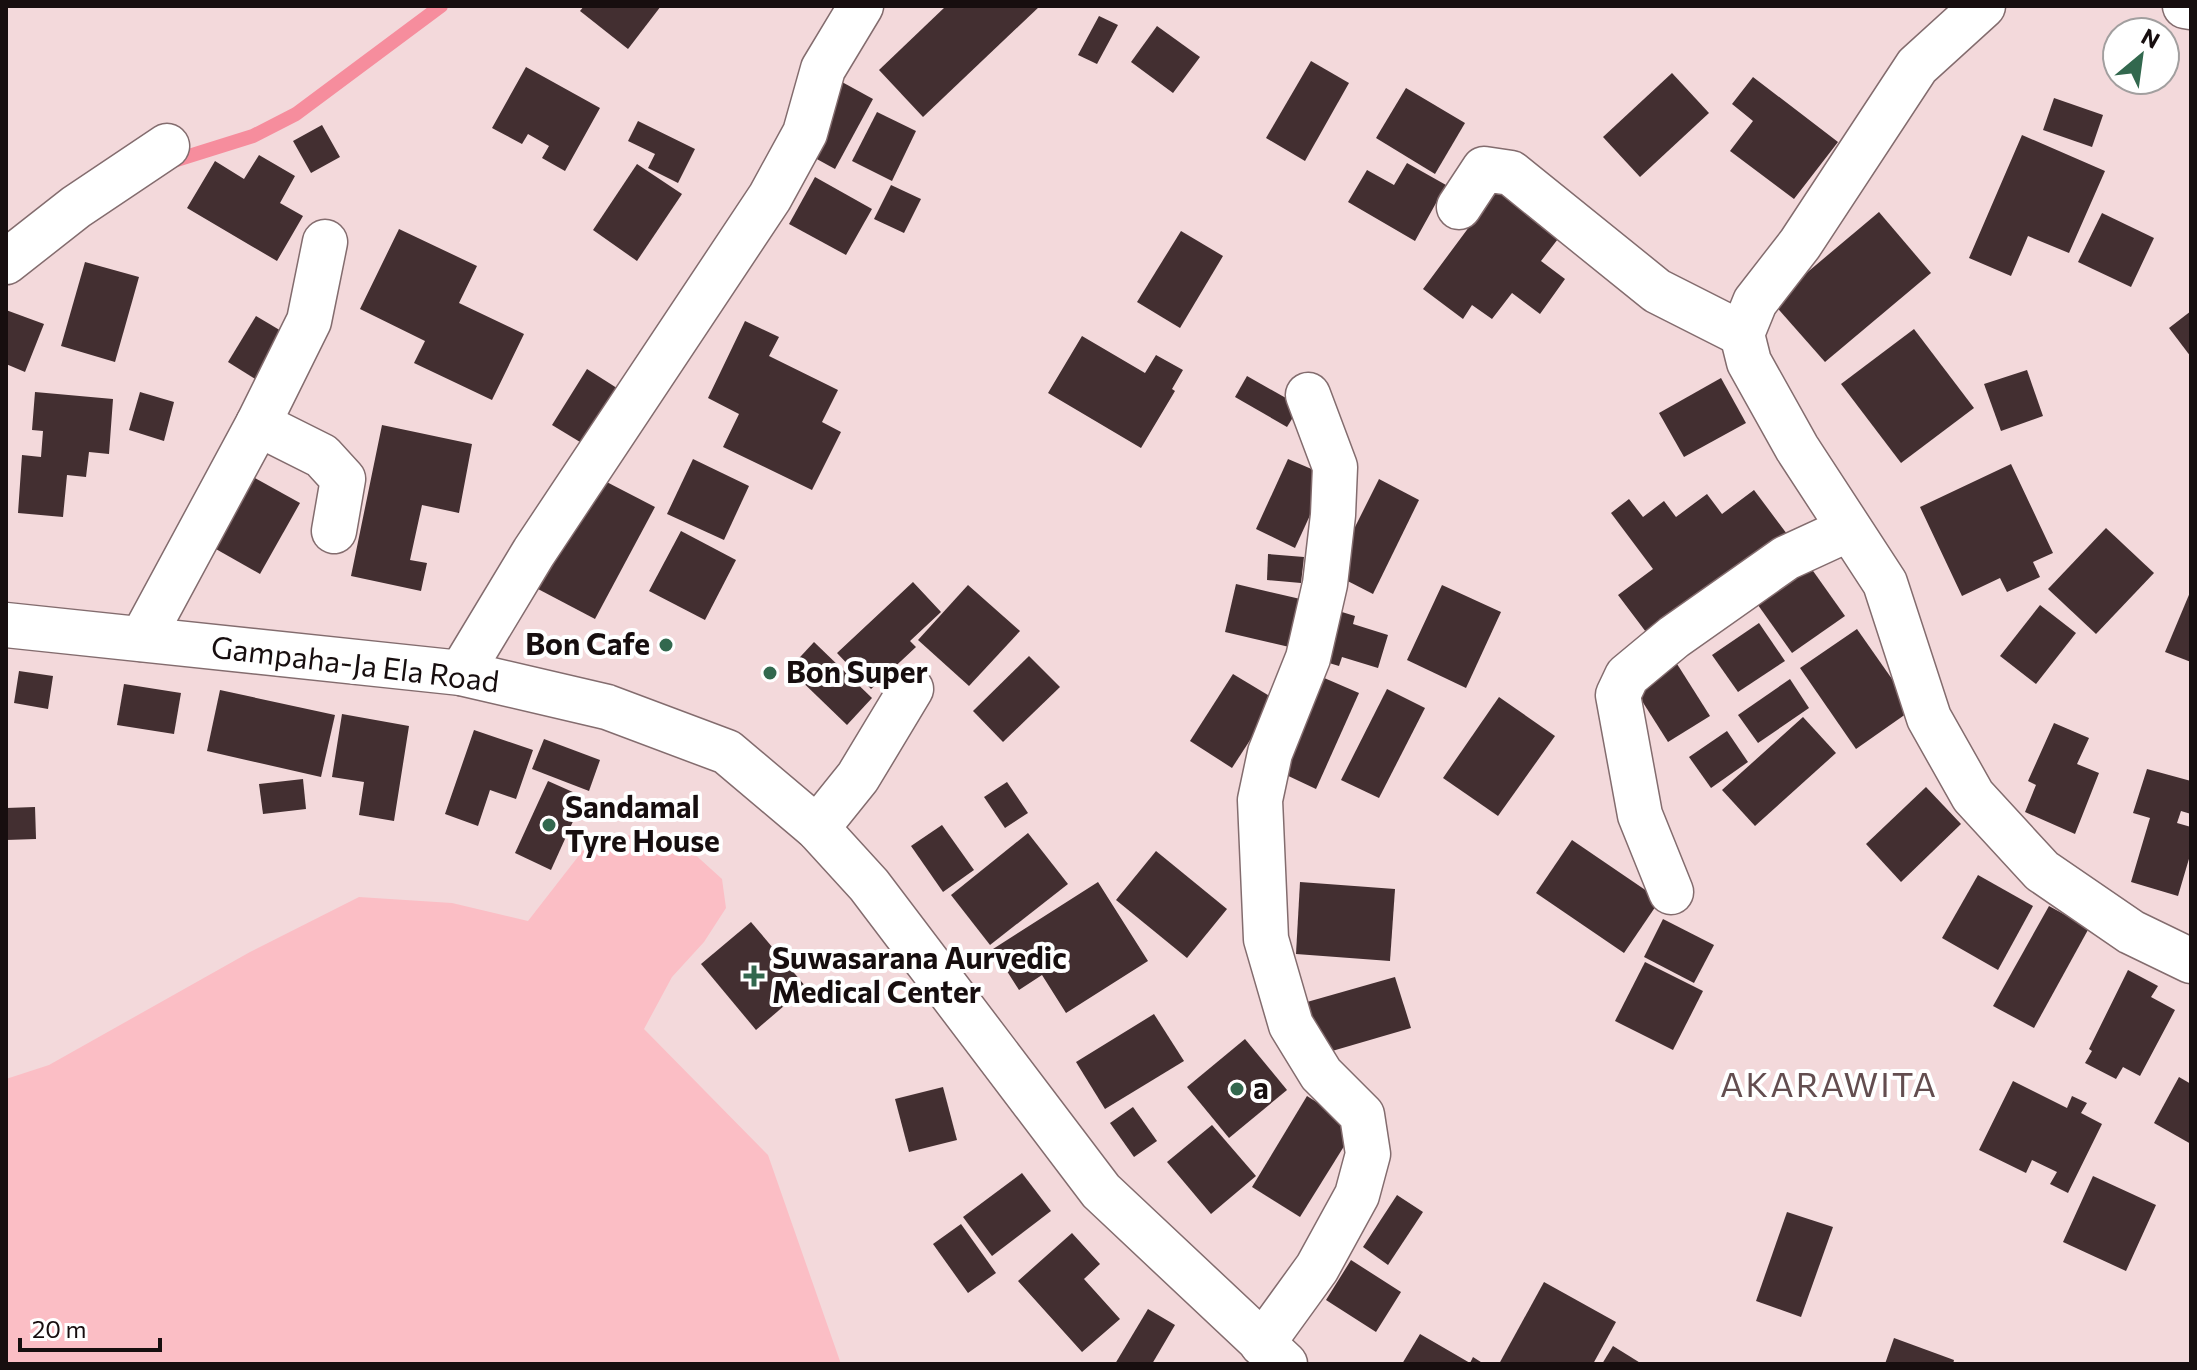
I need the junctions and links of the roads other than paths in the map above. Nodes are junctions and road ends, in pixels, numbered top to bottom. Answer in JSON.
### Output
{"nodes":[{"id":1,"x":861,"y":6,"type":"edge"},
{"id":2,"x":1983,"y":6,"type":"edge"},
{"id":3,"x":2185,"y":6,"type":"edge"},
{"id":4,"x":2191,"y":7,"type":"edge"},
{"id":5,"x":167,"y":146,"type":"dead end"},
{"id":6,"x":1459,"y":207,"type":"dead end"},
{"id":7,"x":325,"y":242,"type":"dead end"},
{"id":8,"x":6,"y":262,"type":"edge"},
{"id":9,"x":1742,"y":334,"type":"junction"},
{"id":10,"x":1308,"y":395,"type":"dead end"},
{"id":11,"x":258,"y":424,"type":"junction"},
{"id":12,"x":1849,"y":529,"type":"junction"},
{"id":13,"x":334,"y":531,"type":"dead end"},
{"id":14,"x":6,"y":625,"type":"edge"},
{"id":15,"x":142,"y":639,"type":"junction"},
{"id":16,"x":461,"y":673,"type":"junction"},
{"id":17,"x":911,"y":689,"type":"dead end"},
{"id":18,"x":817,"y":828,"type":"junction"},
{"id":19,"x":1671,"y":892,"type":"dead end"},
{"id":20,"x":2191,"y":961,"type":"edge"},
{"id":21,"x":1274,"y":1354,"type":"edge"}],
"edges":[{"from":1,"to":16,"type":"main road"},
{"from":2,"to":9,"type":"main road"},
{"from":3,"to":4,"type":"main road"},
{"from":5,"to":8,"type":"main road"},
{"from":6,"to":9,"type":"main road"},
{"from":7,"to":11,"type":"main road"},
{"from":9,"to":12,"type":"main road"},
{"from":10,"to":21,"type":"main road"},
{"from":11,"to":13,"type":"main road"},
{"from":11,"to":15,"type":"main road"},
{"from":12,"to":19,"type":"main road"},
{"from":12,"to":20,"type":"main road"},
{"from":14,"to":15,"type":"main road","name":"Gampaha-Ja Ela Road"},
{"from":15,"to":16,"type":"main road","name":"Gampaha-Ja Ela Road"},
{"from":16,"to":18,"type":"main road","name":"Gampaha-Ja Ela Road"},
{"from":17,"to":18,"type":"main road"},
{"from":18,"to":21,"type":"main road","name":"Gampaha-Ja Ela Road"}]}
